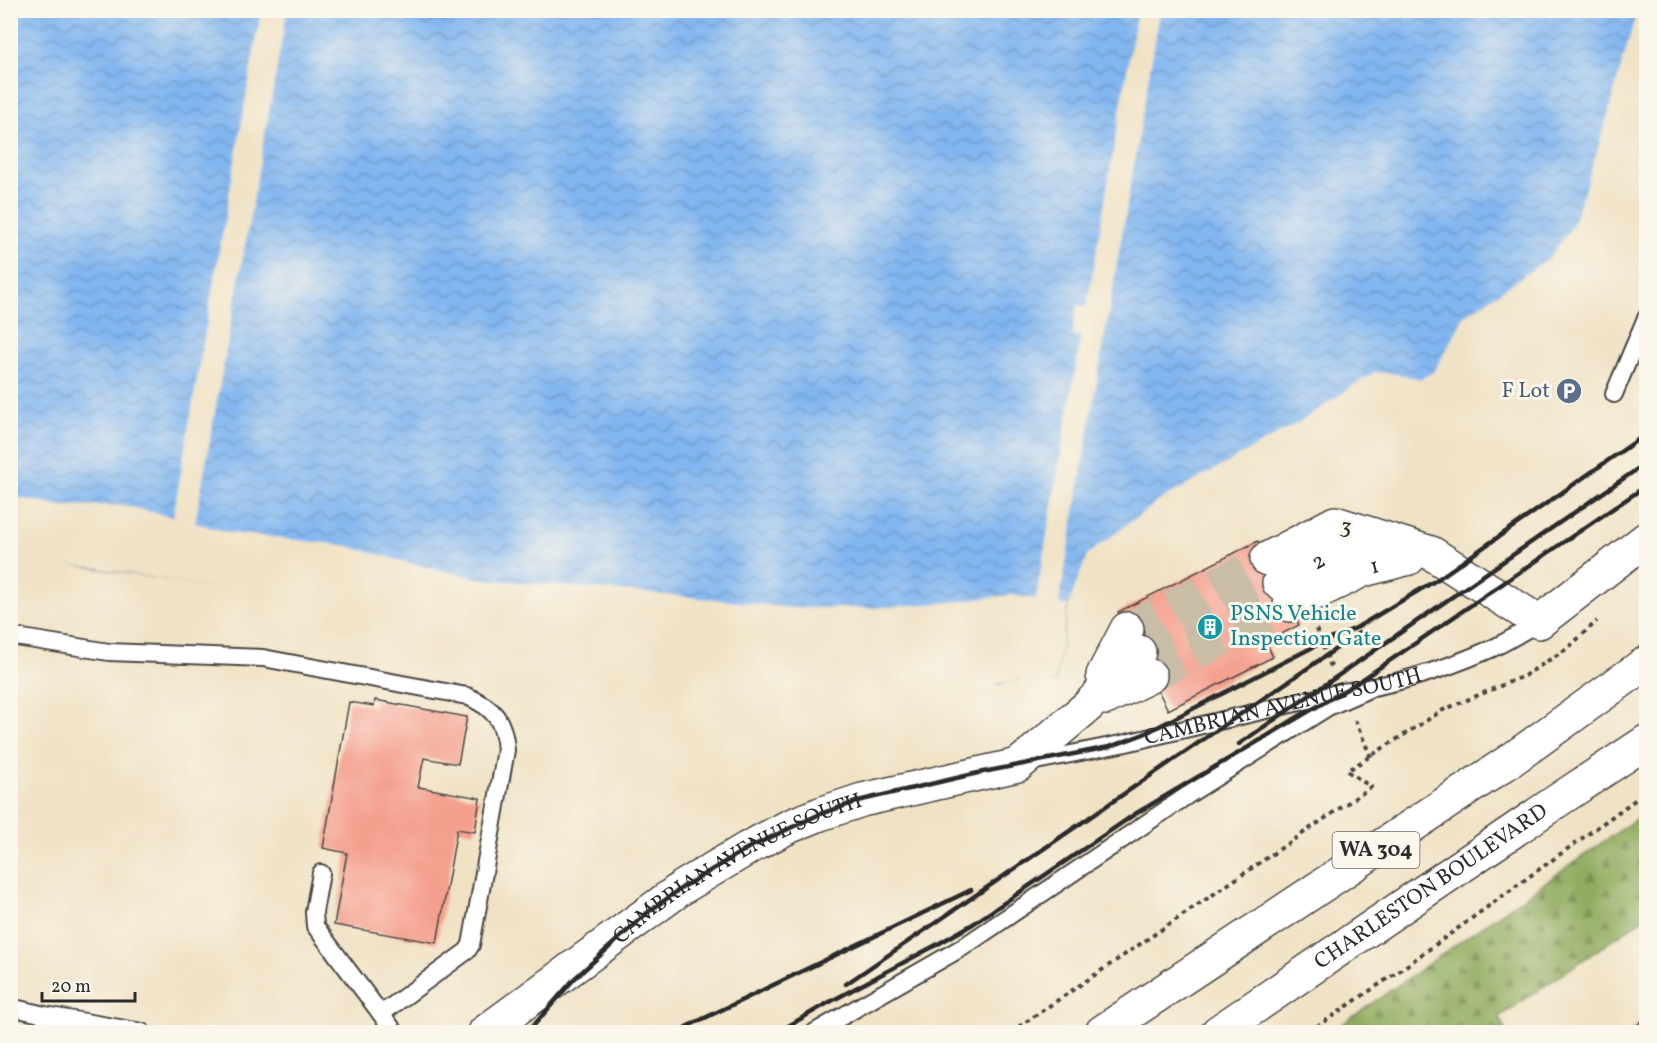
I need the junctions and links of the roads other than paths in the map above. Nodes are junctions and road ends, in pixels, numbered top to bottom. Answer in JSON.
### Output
{"nodes":[{"id":1,"x":1647,"y":318,"type":"edge"},
{"id":2,"x":1614,"y":394,"type":"dead end"},
{"id":3,"x":1647,"y":539,"type":"edge"},
{"id":4,"x":1431,"y":553,"type":"junction"},
{"id":5,"x":1285,"y":586,"type":"joint"},
{"id":6,"x":1539,"y":622,"type":"junction"},
{"id":7,"x":10,"y":636,"type":"edge"},
{"id":8,"x":1647,"y":663,"type":"edge"},
{"id":9,"x":1344,"y":695,"type":"junction"},
{"id":10,"x":1088,"y":706,"type":"junction"},
{"id":11,"x":1647,"y":742,"type":"edge"},
{"id":12,"x":1018,"y":765,"type":"junction"},
{"id":13,"x":321,"y":873,"type":"dead end"},
{"id":14,"x":10,"y":1007,"type":"edge"},
{"id":15,"x":381,"y":1014,"type":"junction"},
{"id":16,"x":142,"y":1032,"type":"edge"},
{"id":17,"x":395,"y":1032,"type":"edge"},
{"id":18,"x":484,"y":1032,"type":"edge"},
{"id":19,"x":815,"y":1032,"type":"edge"},
{"id":20,"x":1102,"y":1032,"type":"edge"},
{"id":21,"x":1218,"y":1032,"type":"edge"}],
"edges":[{"from":1,"to":2,"type":"lane"},
{"from":3,"to":6,"type":"main road","name":"CAMBRIAN AVENUE SOUTH"},
{"from":4,"to":5,"type":"main road","name":"1"},
{"from":4,"to":5,"type":"main road","name":"3"},
{"from":4,"to":6,"type":"main road"},
{"from":6,"to":9,"type":"lane","name":"CAMBRIAN AVENUE SOUTH"},
{"from":7,"to":15,"type":"lane"},
{"from":8,"to":20,"type":"main road","number":"WA 304"},
{"from":9,"to":12,"type":"lane","name":"CAMBRIAN AVENUE SOUTH"},
{"from":9,"to":19,"type":"lane"},
{"from":10,"to":10,"type":"main road"},
{"from":10,"to":12,"type":"main road","name":"CAMBRIAN AVENUE SOUTH"},
{"from":11,"to":21,"type":"main road","name":"CHARLESTON BOULEVARD","number":"WA 304"},
{"from":12,"to":18,"type":"main road","name":"CAMBRIAN AVENUE SOUTH"},
{"from":13,"to":15,"type":"lane"},
{"from":14,"to":16,"type":"lane"},
{"from":15,"to":17,"type":"lane"}]}
